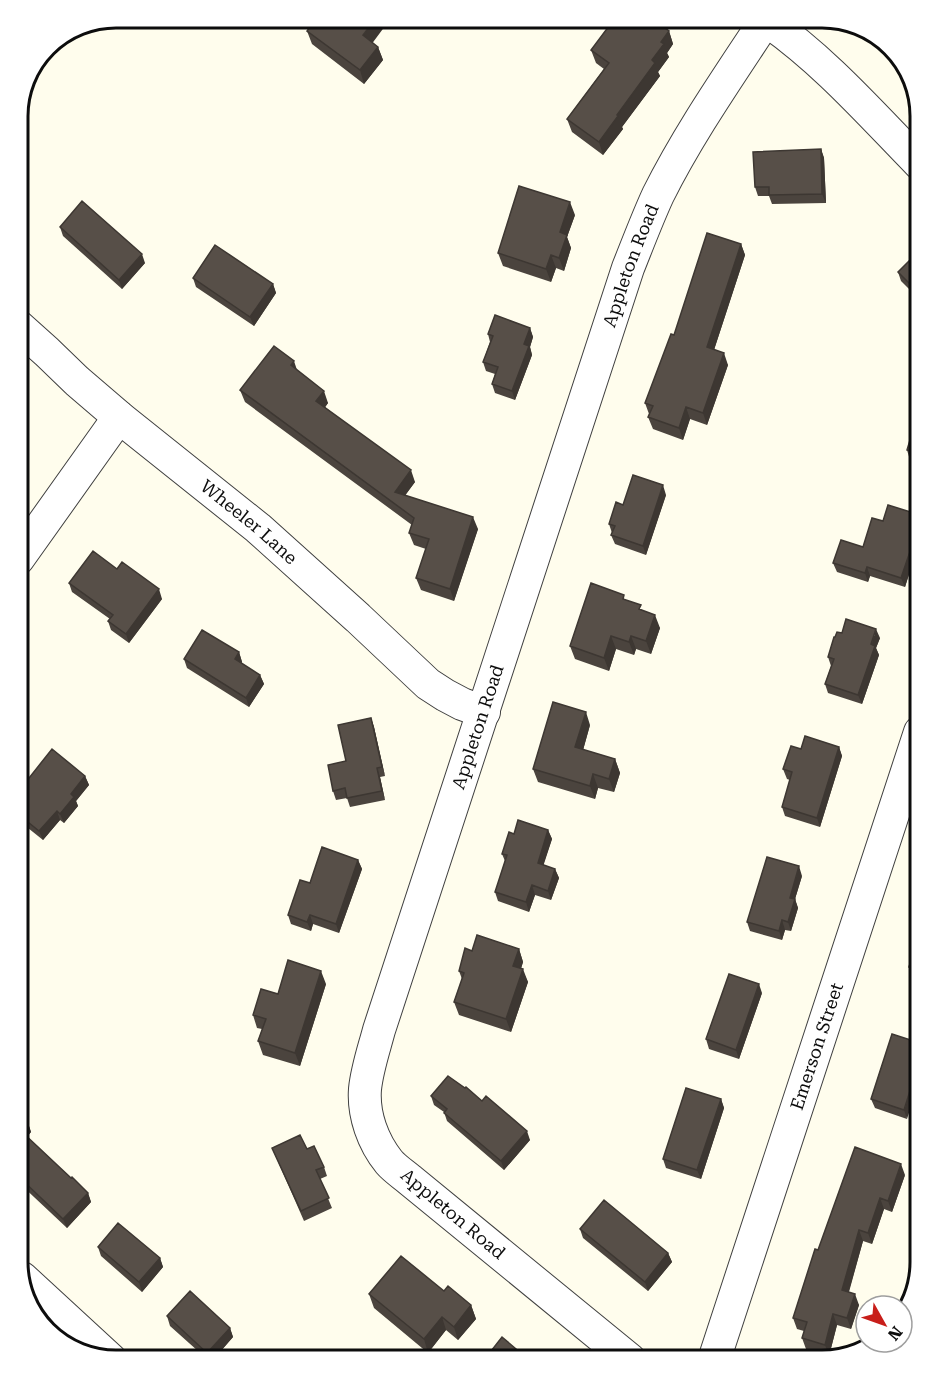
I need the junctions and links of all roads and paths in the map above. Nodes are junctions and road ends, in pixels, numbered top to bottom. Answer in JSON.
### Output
{"nodes":[{"id":1,"x":759,"y":29,"type":"edge"},
{"id":2,"x":780,"y":29,"type":"edge"},
{"id":3,"x":910,"y":154,"type":"edge"},
{"id":4,"x":29,"y":336,"type":"edge"},
{"id":5,"x":118,"y":417,"type":"junction"},
{"id":6,"x":29,"y":543,"type":"edge"},
{"id":7,"x":484,"y":712,"type":"junction"},
{"id":8,"x":910,"y":762,"type":"edge"},
{"id":9,"x":33,"y":1288,"type":"edge"},
{"id":10,"x":98,"y":1348,"type":"edge"},
{"id":11,"x":617,"y":1350,"type":"edge"},
{"id":12,"x":717,"y":1350,"type":"edge"}],
"edges":[{"from":1,"to":7,"type":"street","name":"Appleton Road"},
{"from":2,"to":3,"type":"street"},
{"from":4,"to":5,"type":"street","name":"Wheeler Lane"},
{"from":5,"to":6,"type":"street"},
{"from":5,"to":7,"type":"street","name":"Wheeler Lane"},
{"from":7,"to":11,"type":"street","name":"Appleton Road"},
{"from":8,"to":12,"type":"street","name":"Emerson Street"},
{"from":9,"to":10,"type":"street"}]}
